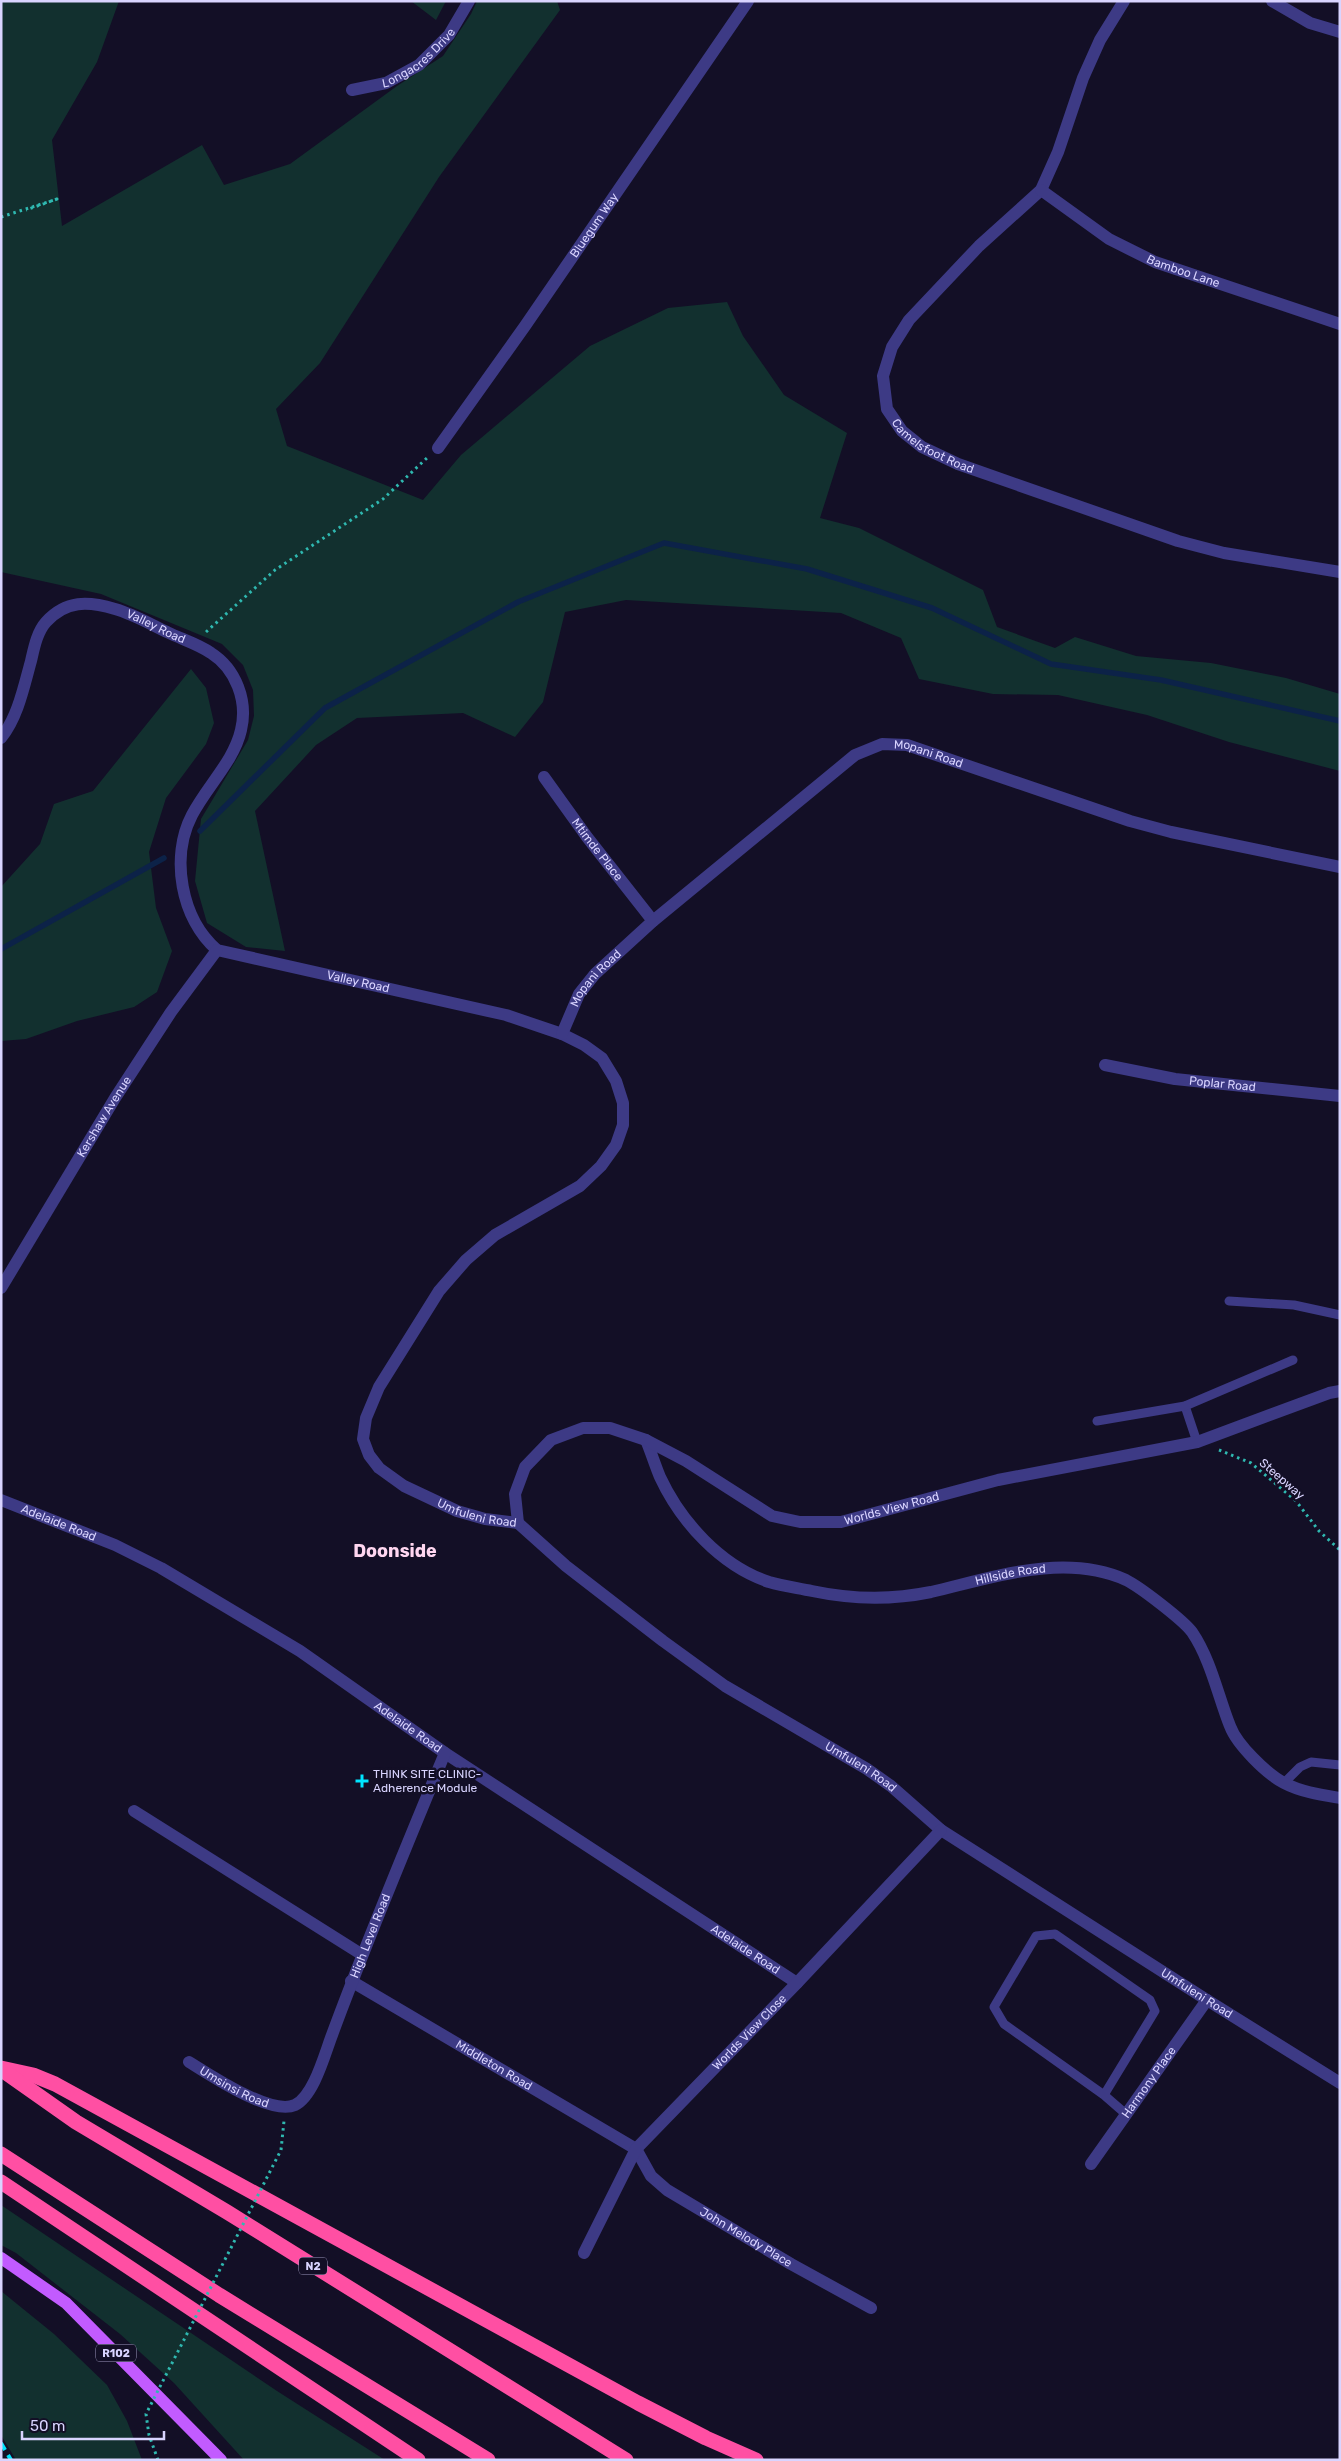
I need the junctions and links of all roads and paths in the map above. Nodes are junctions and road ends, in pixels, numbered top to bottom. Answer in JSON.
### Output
{"nodes":[{"id":1,"x":469,"y":1,"type":"edge"},
{"id":2,"x":748,"y":1,"type":"edge"},
{"id":3,"x":1124,"y":1,"type":"edge"},
{"id":4,"x":1280,"y":3,"type":"edge"},
{"id":5,"x":1340,"y":32,"type":"edge"},
{"id":6,"x":352,"y":90,"type":"dead end"},
{"id":7,"x":1041,"y":190,"type":"junction"},
{"id":8,"x":26,"y":210,"type":"dead end"},
{"id":9,"x":1,"y":217,"type":"edge"},
{"id":10,"x":1340,"y":324,"type":"edge"},
{"id":11,"x":438,"y":448,"type":"joint"},
{"id":12,"x":1340,"y":572,"type":"edge"},
{"id":13,"x":192,"y":644,"type":"junction"},
{"id":14,"x":1,"y":738,"type":"edge"},
{"id":15,"x":544,"y":777,"type":"dead end"},
{"id":16,"x":1340,"y":867,"type":"edge"},
{"id":17,"x":653,"y":920,"type":"junction"},
{"id":18,"x":217,"y":950,"type":"junction"},
{"id":19,"x":562,"y":1034,"type":"junction"},
{"id":20,"x":1105,"y":1065,"type":"dead end"},
{"id":21,"x":1340,"y":1096,"type":"edge"},
{"id":22,"x":1,"y":1288,"type":"edge"},
{"id":23,"x":1229,"y":1301,"type":"dead end"},
{"id":24,"x":1340,"y":1315,"type":"edge"},
{"id":25,"x":1293,"y":1360,"type":"dead end"},
{"id":26,"x":1340,"y":1391,"type":"edge"},
{"id":27,"x":1185,"y":1406,"type":"junction"},
{"id":28,"x":1097,"y":1421,"type":"dead end"},
{"id":29,"x":646,"y":1440,"type":"junction"},
{"id":30,"x":1197,"y":1442,"type":"junction"},
{"id":31,"x":379,"y":1468,"type":"joint"},
{"id":32,"x":1,"y":1500,"type":"edge"},
{"id":33,"x":518,"y":1523,"type":"junction"},
{"id":34,"x":1340,"y":1550,"type":"edge"},
{"id":35,"x":445,"y":1753,"type":"junction"},
{"id":36,"x":1340,"y":1765,"type":"edge"},
{"id":37,"x":1284,"y":1783,"type":"junction"},
{"id":38,"x":1340,"y":1798,"type":"edge"},
{"id":39,"x":134,"y":1811,"type":"dead end"},
{"id":40,"x":941,"y":1830,"type":"junction"},
{"id":41,"x":361,"y":1954,"type":"junction"},
{"id":42,"x":352,"y":1981,"type":"junction"},
{"id":43,"x":797,"y":1983,"type":"junction"},
{"id":44,"x":1207,"y":2000,"type":"junction"},
{"id":45,"x":189,"y":2062,"type":"dead end"},
{"id":46,"x":1,"y":2069,"type":"edge"},
{"id":47,"x":1340,"y":2082,"type":"edge"},
{"id":48,"x":1104,"y":2095,"type":"junction"},
{"id":49,"x":285,"y":2107,"type":"junction"},
{"id":50,"x":1127,"y":2115,"type":"junction"},
{"id":51,"x":636,"y":2150,"type":"junction"},
{"id":52,"x":1,"y":2154,"type":"edge"},
{"id":53,"x":1091,"y":2164,"type":"dead end"},
{"id":54,"x":1,"y":2182,"type":"edge"},
{"id":55,"x":584,"y":2253,"type":"dead end"},
{"id":56,"x":1,"y":2258,"type":"edge"},
{"id":57,"x":871,"y":2308,"type":"dead end"},
{"id":58,"x":158,"y":2460,"type":"edge"},
{"id":59,"x":221,"y":2460,"type":"edge"},
{"id":60,"x":418,"y":2460,"type":"edge"},
{"id":61,"x":488,"y":2460,"type":"edge"},
{"id":62,"x":626,"y":2460,"type":"edge"},
{"id":63,"x":756,"y":2460,"type":"edge"}],
"edges":[{"from":1,"to":6,"type":"street","name":"Longacres Drive"},
{"from":2,"to":11,"type":"street","name":"Bluegum Way"},
{"from":3,"to":7,"type":"street","name":"Camelsfoot Road"},
{"from":4,"to":5,"type":"street"},
{"from":7,"to":10,"type":"street","name":"Bamboo Lane"},
{"from":7,"to":12,"type":"street","name":"Camelsfoot Road"},
{"from":8,"to":9,"type":"path"},
{"from":11,"to":13,"type":"path"},
{"from":13,"to":14,"type":"street","name":"Valley Road"},
{"from":13,"to":18,"type":"street","name":"Valley Road"},
{"from":15,"to":17,"type":"street","name":"Mtimde Place"},
{"from":16,"to":17,"type":"street","name":"Mopani Road"},
{"from":17,"to":19,"type":"street","name":"Mopani Road"},
{"from":18,"to":19,"type":"street","name":"Valley Road"},
{"from":18,"to":22,"type":"street","name":"Kershaw Avenue"},
{"from":19,"to":31,"type":"street","name":"Valley Road"},
{"from":20,"to":21,"type":"street","name":"Poplar Road"},
{"from":23,"to":24,"type":"lane"},
{"from":25,"to":27,"type":"lane"},
{"from":26,"to":30,"type":"street","name":"Worlds View Road"},
{"from":27,"to":28,"type":"lane"},
{"from":27,"to":30,"type":"lane"},
{"from":29,"to":30,"type":"street","name":"Worlds View Road"},
{"from":29,"to":33,"type":"street","name":"Worlds View Road"},
{"from":29,"to":37,"type":"street","name":"Hillside Road"},
{"from":30,"to":34,"type":"path","name":"Steepway"},
{"from":31,"to":33,"type":"street","name":"Umfuleni Road"},
{"from":32,"to":35,"type":"street","name":"Adelaide Road"},
{"from":33,"to":40,"type":"street","name":"Umfuleni Road"},
{"from":35,"to":41,"type":"street","name":"High Level Road"},
{"from":35,"to":43,"type":"street","name":"Adelaide Road"},
{"from":36,"to":37,"type":"lane"},
{"from":37,"to":38,"type":"street","name":"Hillside Road"},
{"from":39,"to":41,"type":"street"},
{"from":40,"to":43,"type":"street","name":"Worlds View Close"},
{"from":40,"to":44,"type":"street","name":"Umfuleni Road"},
{"from":41,"to":42,"type":"street","name":"High Level Road"},
{"from":42,"to":49,"type":"street","name":"High Level Road"},
{"from":42,"to":51,"type":"street","name":"Middleton Road"},
{"from":43,"to":51,"type":"street","name":"Worlds View Close"},
{"from":44,"to":47,"type":"street","name":"Umfuleni Road"},
{"from":44,"to":50,"type":"street","name":"Harmony Place"},
{"from":45,"to":49,"type":"street","name":"Umsinsi Road"},
{"from":46,"to":62,"type":"highway","number":"N2"},
{"from":46,"to":63,"type":"highway"},
{"from":48,"to":48,"type":"lane"},
{"from":48,"to":50,"type":"lane"},
{"from":49,"to":58,"type":"path","bridge":true},
{"from":50,"to":53,"type":"street","name":"Harmony Place"},
{"from":51,"to":55,"type":"street","name":"Worlds View Close"},
{"from":51,"to":57,"type":"street","name":"John Melody Place"},
{"from":52,"to":61,"type":"highway"},
{"from":54,"to":60,"type":"highway"},
{"from":56,"to":59,"type":"main road","number":"R102"}]}
